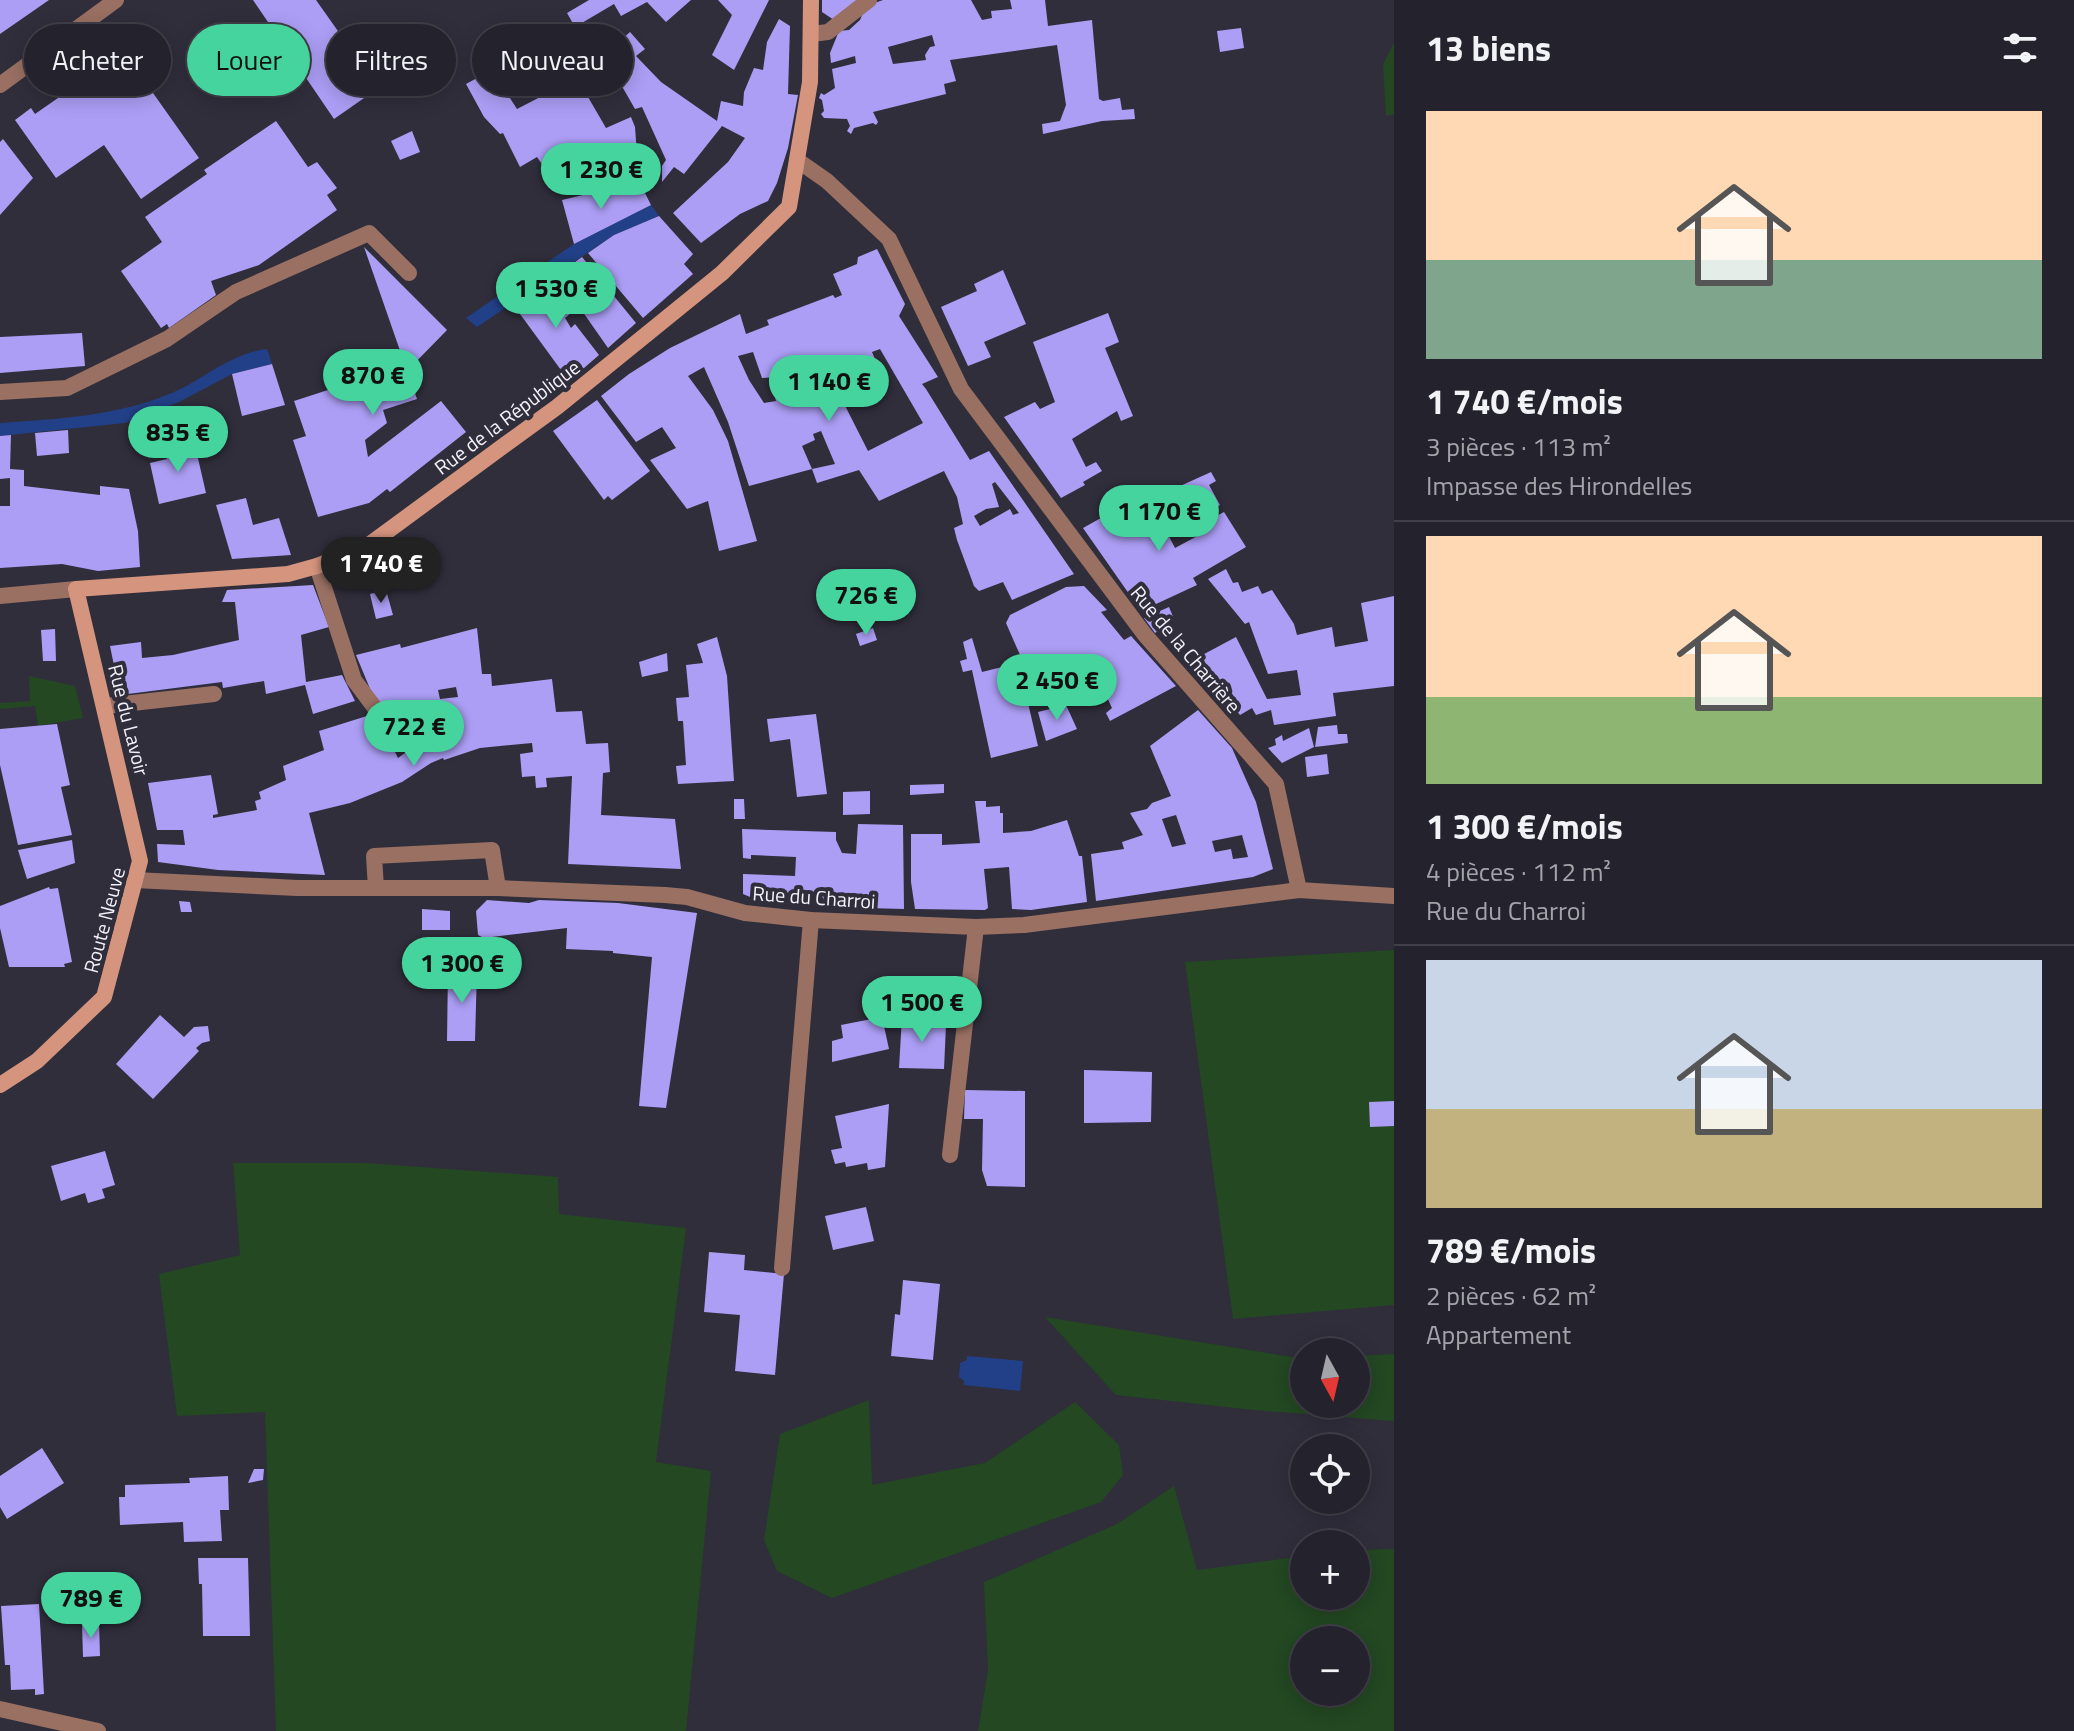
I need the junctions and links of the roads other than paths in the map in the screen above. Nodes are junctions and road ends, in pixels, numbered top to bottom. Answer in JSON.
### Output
{"nodes":[{"id":1,"x":116,"y":0,"type":"edge"},
{"id":2,"x":811,"y":0,"type":"edge"},
{"id":3,"x":869,"y":0,"type":"edge"},
{"id":4,"x":811,"y":34,"type":"junction"},
{"id":5,"x":0,"y":85,"type":"edge"},
{"id":6,"x":797,"y":160,"type":"junction"},
{"id":7,"x":409,"y":273,"type":"dead end"},
{"id":8,"x":0,"y":392,"type":"edge"},
{"id":9,"x":317,"y":566,"type":"junction"},
{"id":10,"x":76,"y":589,"type":"junction"},
{"id":11,"x":0,"y":596,"type":"edge"},
{"id":12,"x":214,"y":694,"type":"dead end"},
{"id":13,"x":105,"y":706,"type":"junction"},
{"id":14,"x":402,"y":744,"type":"dead end"},
{"id":15,"x":140,"y":861,"type":"joint"},
{"id":16,"x":135,"y":880,"type":"junction"},
{"id":17,"x":376,"y":888,"type":"junction"},
{"id":18,"x":498,"y":888,"type":"junction"},
{"id":19,"x":1299,"y":890,"type":"junction"},
{"id":20,"x":1394,"y":896,"type":"edge"},
{"id":21,"x":811,"y":920,"type":"junction"},
{"id":22,"x":976,"y":927,"type":"junction"},
{"id":23,"x":0,"y":1085,"type":"edge"},
{"id":24,"x":950,"y":1155,"type":"dead end"},
{"id":25,"x":782,"y":1268,"type":"dead end"},
{"id":26,"x":0,"y":1709,"type":"edge"},
{"id":27,"x":98,"y":1731,"type":"edge"}],
"edges":[{"from":1,"to":5,"type":"street"},
{"from":2,"to":4,"type":"main road","name":"Rue de la République"},
{"from":3,"to":4,"type":"street"},
{"from":4,"to":6,"type":"main road","name":"Rue de la République"},
{"from":6,"to":9,"type":"main road","name":"Rue de la République"},
{"from":6,"to":19,"type":"street","name":"Rue de la Charrière"},
{"from":7,"to":8,"type":"street"},
{"from":9,"to":10,"type":"main road","name":"Rue de la République"},
{"from":9,"to":14,"type":"street"},
{"from":10,"to":11,"type":"street","name":"Rue de la République"},
{"from":10,"to":13,"type":"main road","name":"Rue du Lavoir"},
{"from":12,"to":13,"type":"street"},
{"from":13,"to":15,"type":"main road","name":"Rue du Lavoir"},
{"from":15,"to":16,"type":"main road","name":"Route Neuve"},
{"from":16,"to":17,"type":"street","name":"Rue du Charroi"},
{"from":16,"to":23,"type":"main road","name":"Route Neuve"},
{"from":17,"to":18,"type":"street","name":"Rue du Charroi"},
{"from":17,"to":18,"type":"street"},
{"from":18,"to":21,"type":"street","name":"Rue du Charroi"},
{"from":19,"to":20,"type":"street","name":"Rue du Charroi"},
{"from":19,"to":22,"type":"street","name":"Rue du Charroi"},
{"from":21,"to":22,"type":"street","name":"Rue du Charroi"},
{"from":21,"to":25,"type":"street"},
{"from":22,"to":24,"type":"street"},
{"from":26,"to":27,"type":"street"}]}
